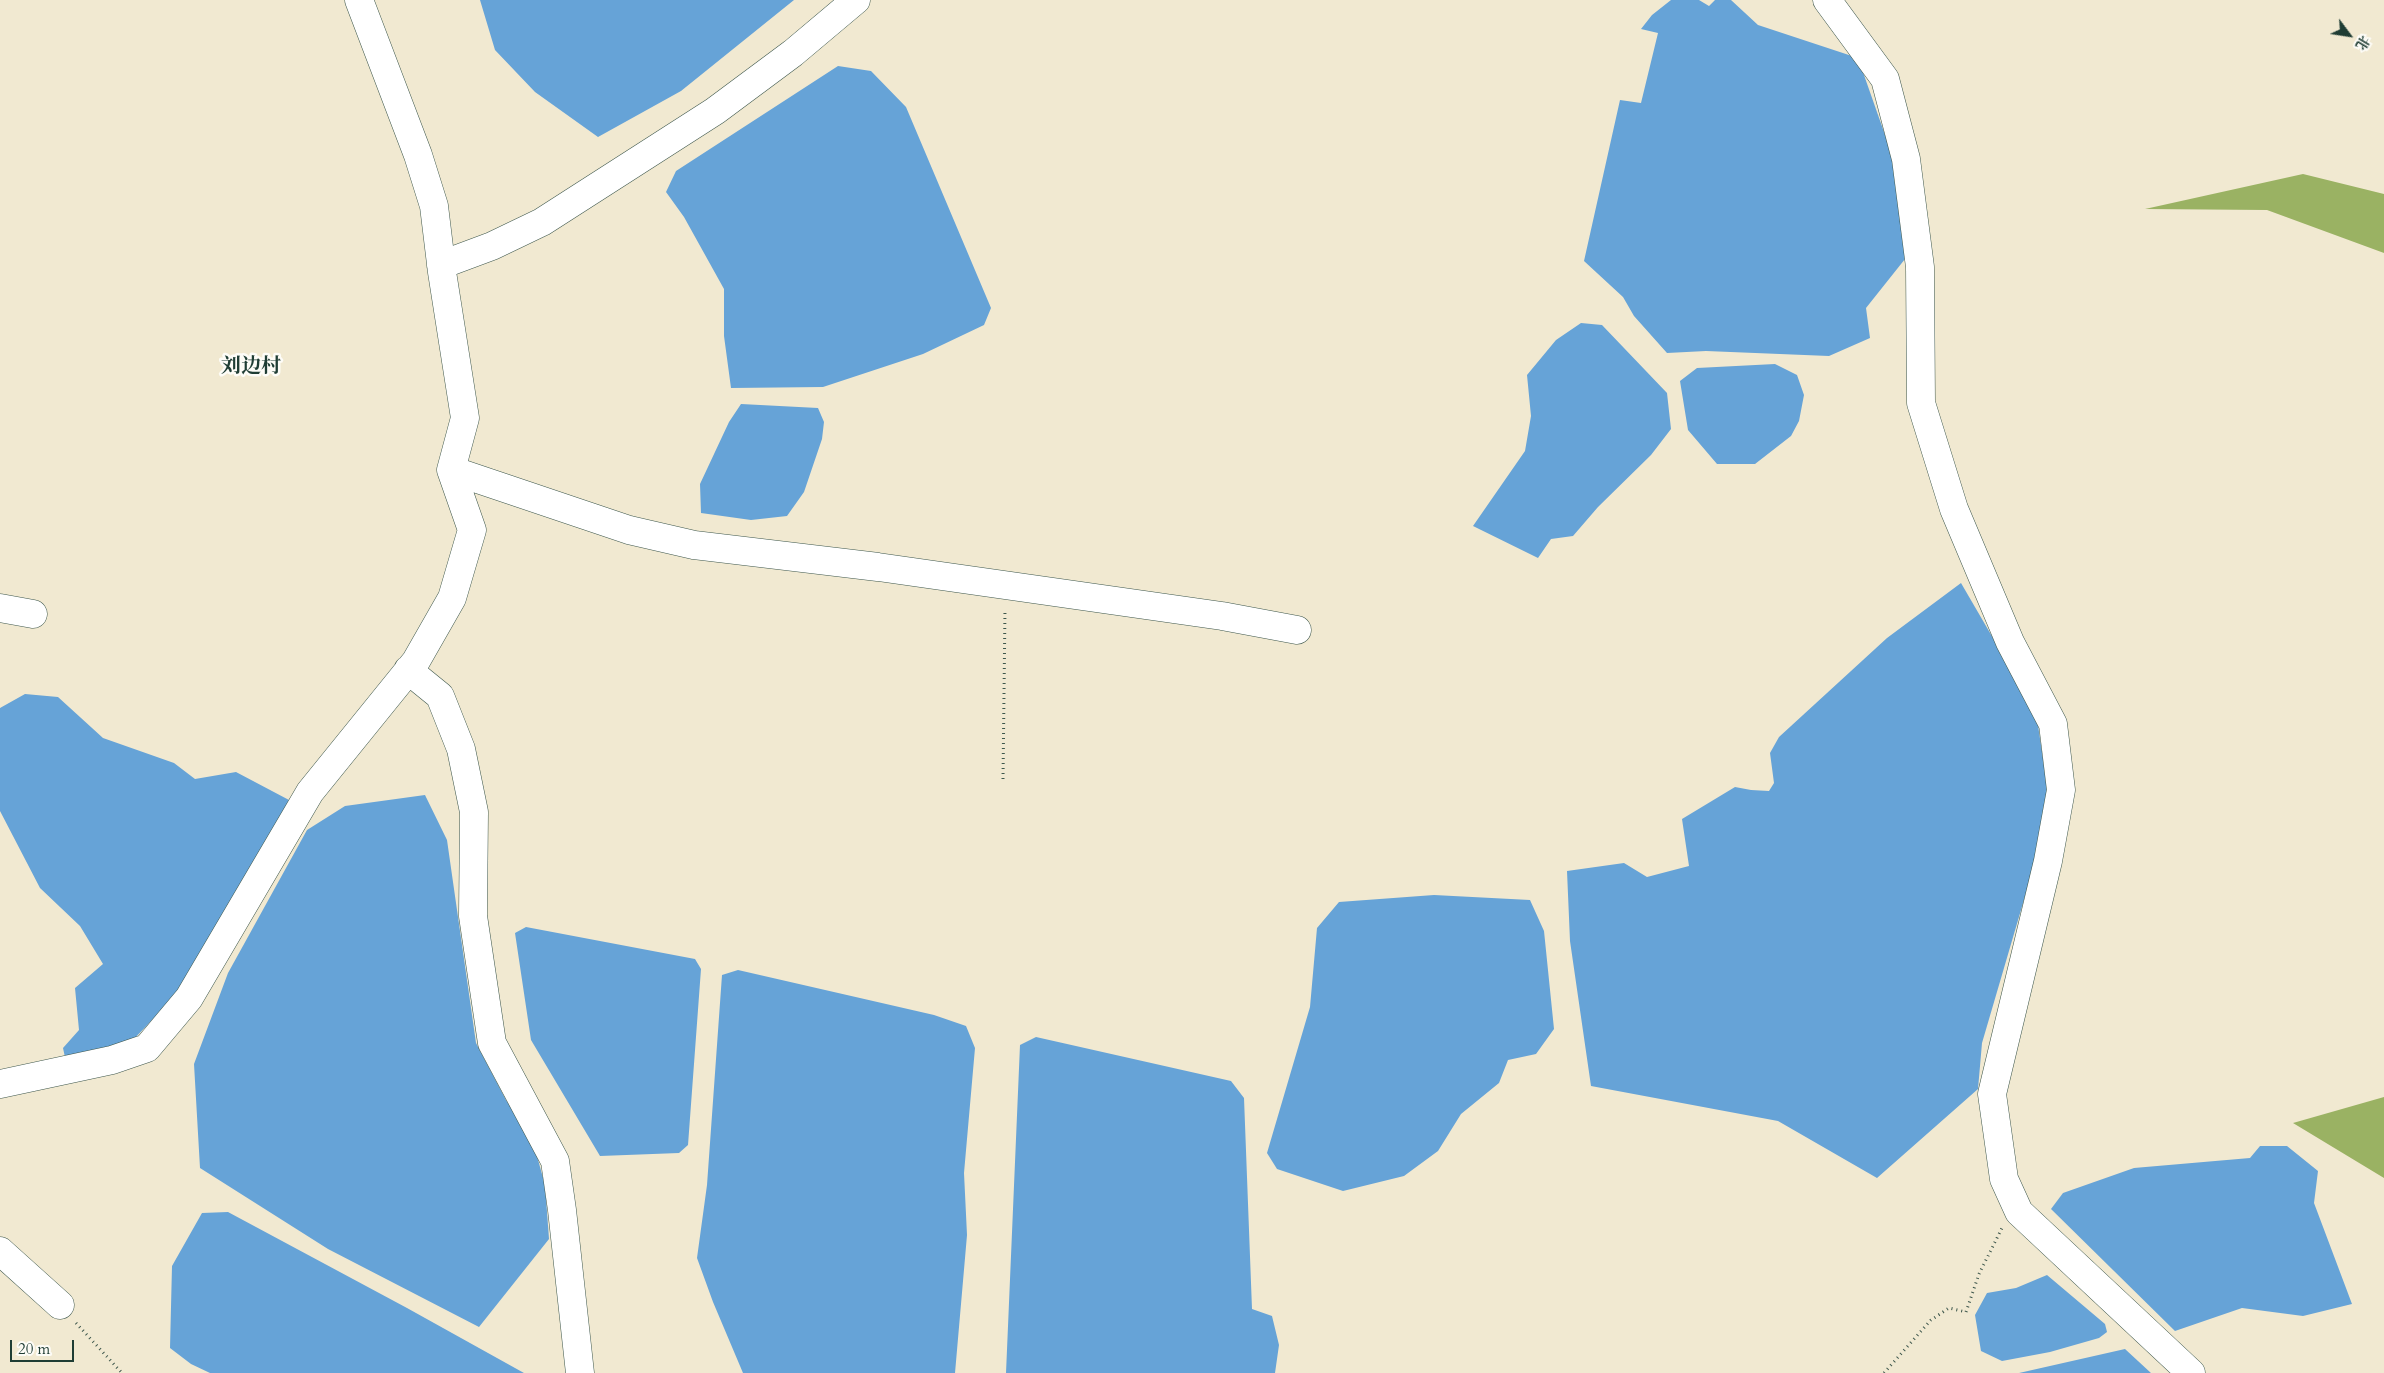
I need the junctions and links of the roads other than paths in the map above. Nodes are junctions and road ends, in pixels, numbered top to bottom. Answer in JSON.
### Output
{"nodes":[{"id":1,"x":359,"y":0,"type":"edge"},
{"id":2,"x":856,"y":0,"type":"edge"},
{"id":3,"x":1827,"y":0,"type":"edge"},
{"id":4,"x":441,"y":266,"type":"junction"},
{"id":5,"x":452,"y":470,"type":"junction"},
{"id":6,"x":0,"y":608,"type":"edge"},
{"id":7,"x":33,"y":614,"type":"dead end"},
{"id":8,"x":1296,"y":630,"type":"dead end"},
{"id":9,"x":408,"y":670,"type":"junction"},
{"id":10,"x":0,"y":1084,"type":"edge"},
{"id":11,"x":0,"y":1251,"type":"edge"},
{"id":12,"x":60,"y":1305,"type":"road end"},
{"id":13,"x":580,"y":1373,"type":"edge"},
{"id":14,"x":2190,"y":1373,"type":"edge"}],
"edges":[{"from":1,"to":4,"type":"street"},
{"from":2,"to":4,"type":"street"},
{"from":3,"to":14,"type":"street"},
{"from":4,"to":5,"type":"street"},
{"from":5,"to":8,"type":"street"},
{"from":5,"to":9,"type":"street"},
{"from":6,"to":7,"type":"street"},
{"from":9,"to":10,"type":"street"},
{"from":9,"to":13,"type":"street"},
{"from":11,"to":12,"type":"street"}]}
